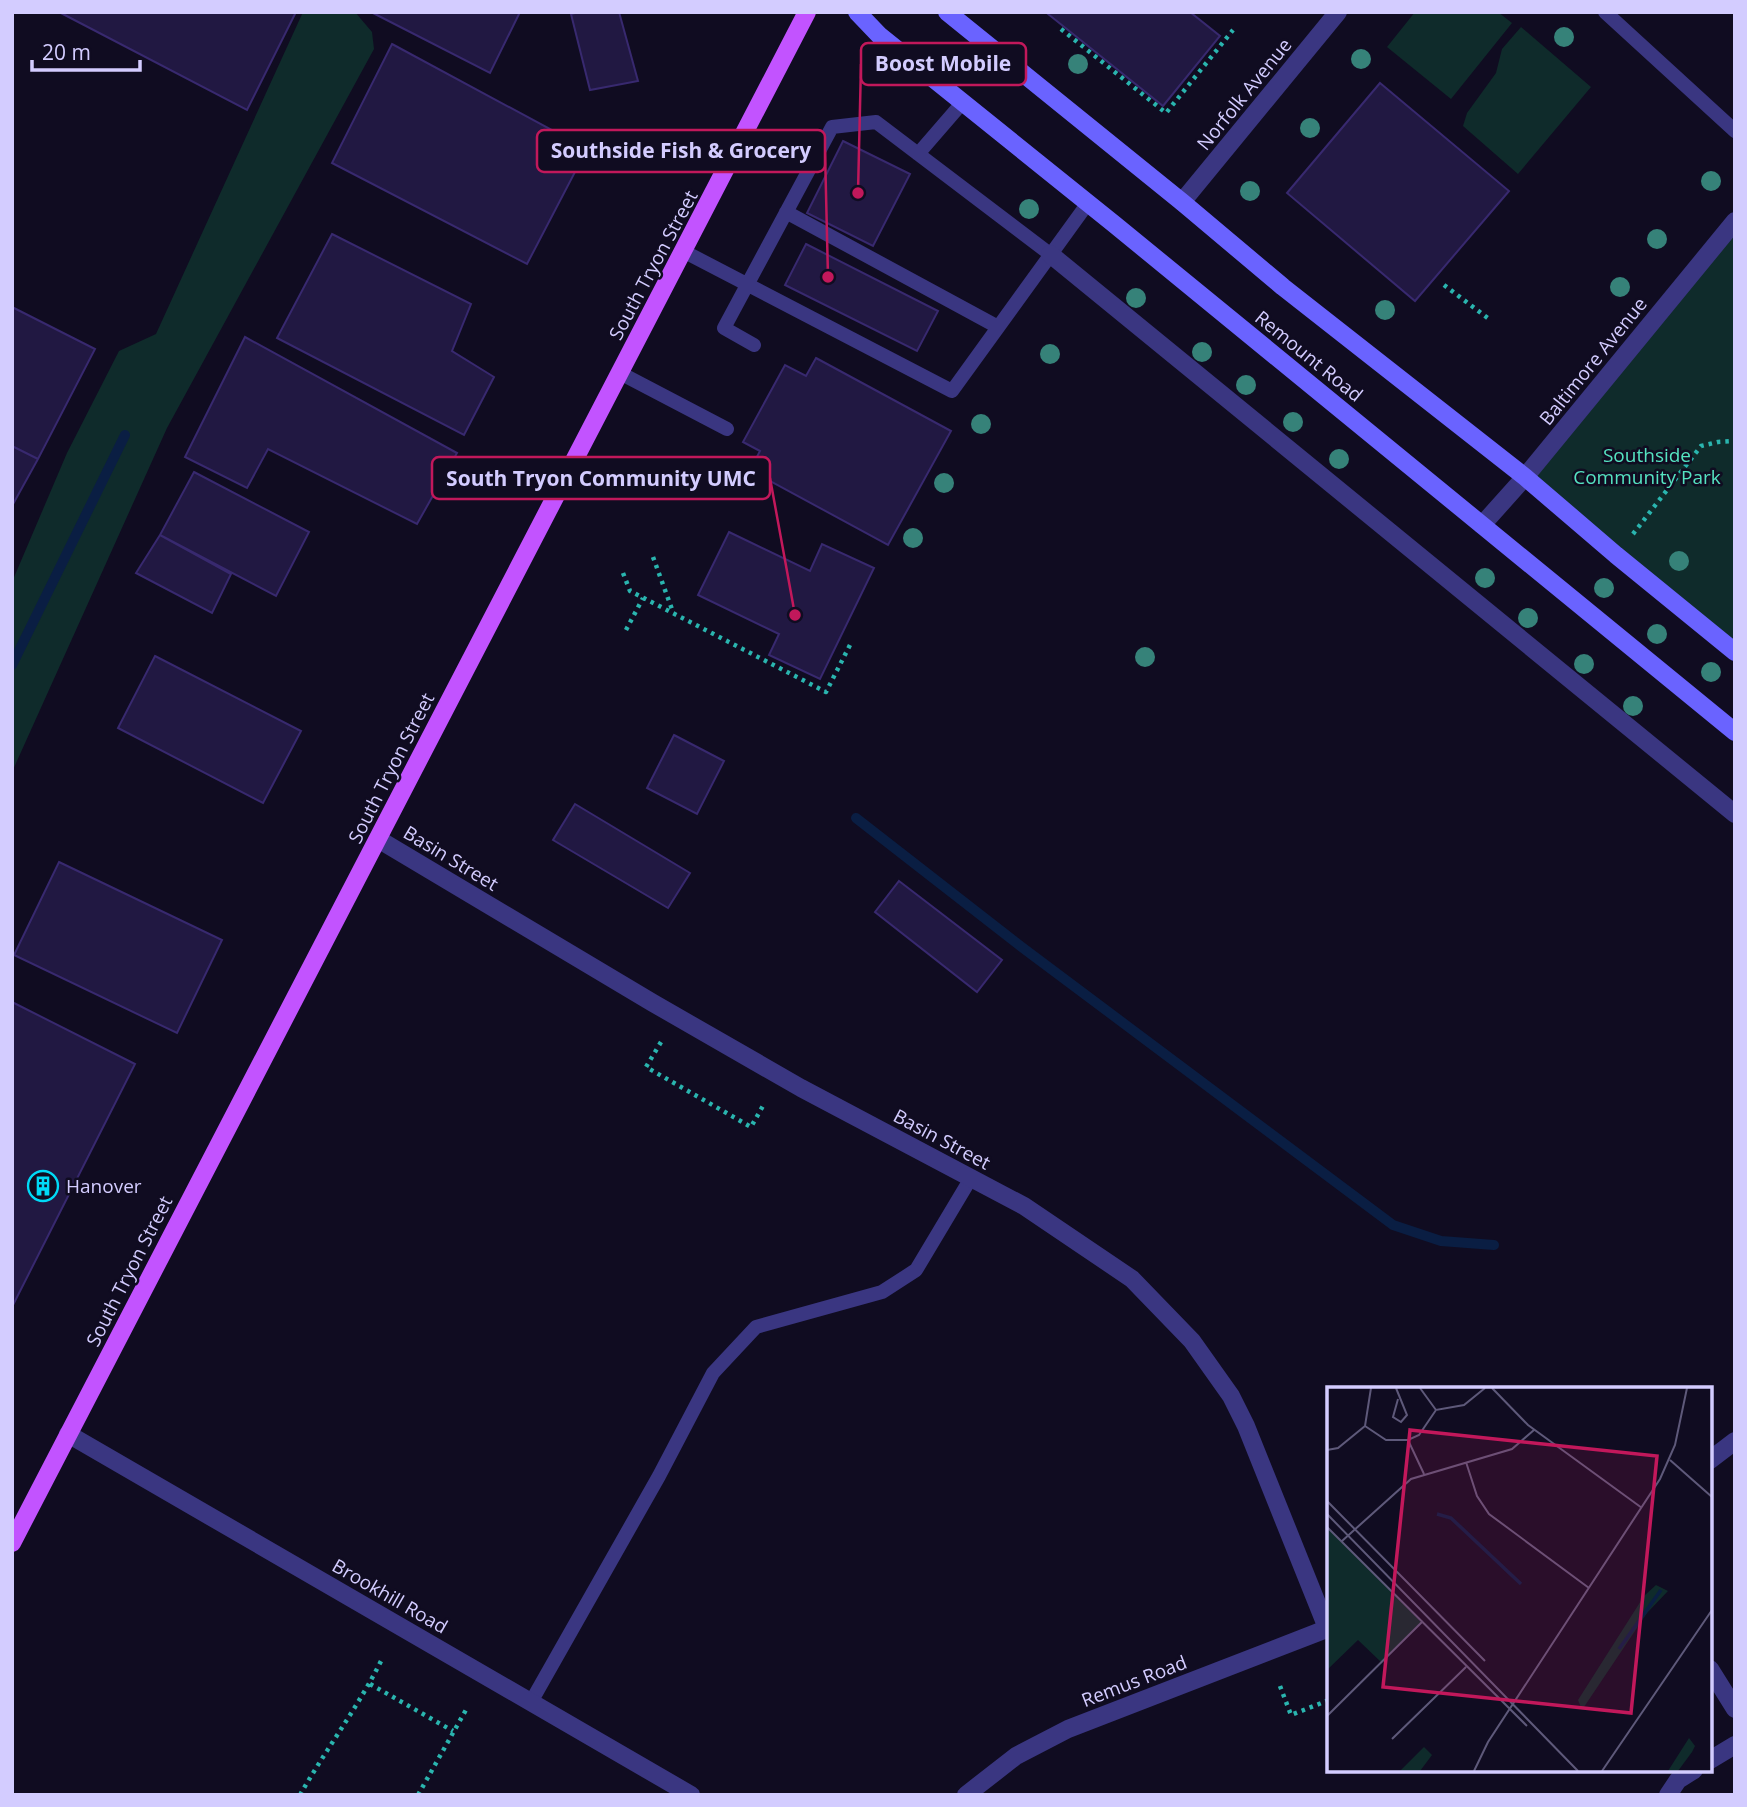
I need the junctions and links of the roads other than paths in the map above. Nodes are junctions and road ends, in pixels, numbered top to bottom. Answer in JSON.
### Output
{"nodes":[{"id":1,"x":807,"y":12,"type":"edge"},
{"id":2,"x":857,"y":12,"type":"edge"},
{"id":3,"x":947,"y":12,"type":"edge"},
{"id":4,"x":1338,"y":12,"type":"edge"},
{"id":5,"x":1605,"y":12,"type":"edge"},
{"id":6,"x":963,"y":102,"type":"junction"},
{"id":7,"x":1735,"y":131,"type":"edge"},
{"id":8,"x":918,"y":155,"type":"junction"},
{"id":9,"x":1182,"y":202,"type":"junction"},
{"id":10,"x":1088,"y":203,"type":"junction"},
{"id":11,"x":786,"y":212,"type":"junction"},
{"id":12,"x":1735,"y":221,"type":"edge"},
{"id":13,"x":683,"y":251,"type":"junction"},
{"id":14,"x":1050,"y":254,"type":"junction"},
{"id":15,"x":747,"y":285,"type":"junction"},
{"id":16,"x":998,"y":327,"type":"junction"},
{"id":17,"x":754,"y":345,"type":"dead end"},
{"id":18,"x":620,"y":373,"type":"junction"},
{"id":19,"x":727,"y":429,"type":"dead end"},
{"id":20,"x":1525,"y":477,"type":"junction"},
{"id":21,"x":1482,"y":525,"type":"junction"},
{"id":22,"x":1735,"y":652,"type":"edge"},
{"id":23,"x":1735,"y":732,"type":"edge"},
{"id":24,"x":1735,"y":814,"type":"edge"},
{"id":25,"x":378,"y":839,"type":"junction"},
{"id":26,"x":971,"y":1178,"type":"junction"},
{"id":27,"x":68,"y":1434,"type":"junction"},
{"id":28,"x":1735,"y":1441,"type":"edge"},
{"id":29,"x":1712,"y":1458,"type":"edge"},
{"id":30,"x":12,"y":1543,"type":"edge"},
{"id":31,"x":1327,"y":1626,"type":"edge"},
{"id":32,"x":1327,"y":1628,"type":"edge"},
{"id":33,"x":1712,"y":1672,"type":"edge"},
{"id":34,"x":531,"y":1702,"type":"junction"},
{"id":35,"x":1735,"y":1709,"type":"edge"},
{"id":36,"x":1735,"y":1745,"type":"edge"},
{"id":37,"x":1712,"y":1759,"type":"edge"},
{"id":38,"x":1691,"y":1772,"type":"edge"},
{"id":39,"x":691,"y":1795,"type":"edge"},
{"id":40,"x":966,"y":1795,"type":"edge"},
{"id":41,"x":1668,"y":1795,"type":"edge"}],
"edges":[{"from":1,"to":13,"type":"main road","name":"South Tryon Street"},
{"from":2,"to":6,"type":"main road","name":"Remount Road"},
{"from":3,"to":9,"type":"main road","name":"Remount Road"},
{"from":4,"to":9,"type":"street","name":"Norfolk Avenue"},
{"from":5,"to":7,"type":"lane"},
{"from":6,"to":8,"type":"lane"},
{"from":6,"to":10,"type":"main road","name":"Remount Road"},
{"from":8,"to":11,"type":"lane"},
{"from":8,"to":14,"type":"lane"},
{"from":9,"to":20,"type":"main road","name":"Remount Road"},
{"from":10,"to":14,"type":"lane"},
{"from":10,"to":21,"type":"main road","name":"Remount Road"},
{"from":11,"to":15,"type":"lane"},
{"from":11,"to":16,"type":"lane"},
{"from":12,"to":20,"type":"street","name":"Baltimore Avenue"},
{"from":13,"to":15,"type":"lane"},
{"from":13,"to":18,"type":"main road","name":"South Tryon Street"},
{"from":14,"to":16,"type":"lane"},
{"from":14,"to":24,"type":"street"},
{"from":15,"to":16,"type":"lane"},
{"from":15,"to":17,"type":"lane"},
{"from":18,"to":19,"type":"lane"},
{"from":18,"to":25,"type":"main road","name":"South Tryon Street"},
{"from":20,"to":21,"type":"street","name":"Baltimore Avenue"},
{"from":20,"to":22,"type":"main road","name":"Remount Road"},
{"from":21,"to":23,"type":"main road","name":"Remount Road"},
{"from":25,"to":26,"type":"street","name":"Basin Street"},
{"from":25,"to":27,"type":"main road","name":"South Tryon Street"},
{"from":26,"to":31,"type":"street","name":"Basin Street"},
{"from":26,"to":34,"type":"lane"},
{"from":27,"to":30,"type":"main road","name":"South Tryon Street"},
{"from":27,"to":34,"type":"street","name":"Brookhill Road"},
{"from":28,"to":29,"type":"street"},
{"from":32,"to":40,"type":"street","name":"Remus Road"},
{"from":33,"to":35,"type":"street"},
{"from":34,"to":39,"type":"street","name":"Brookhill Road"},
{"from":36,"to":37,"type":"street"},
{"from":38,"to":41,"type":"street"}]}
